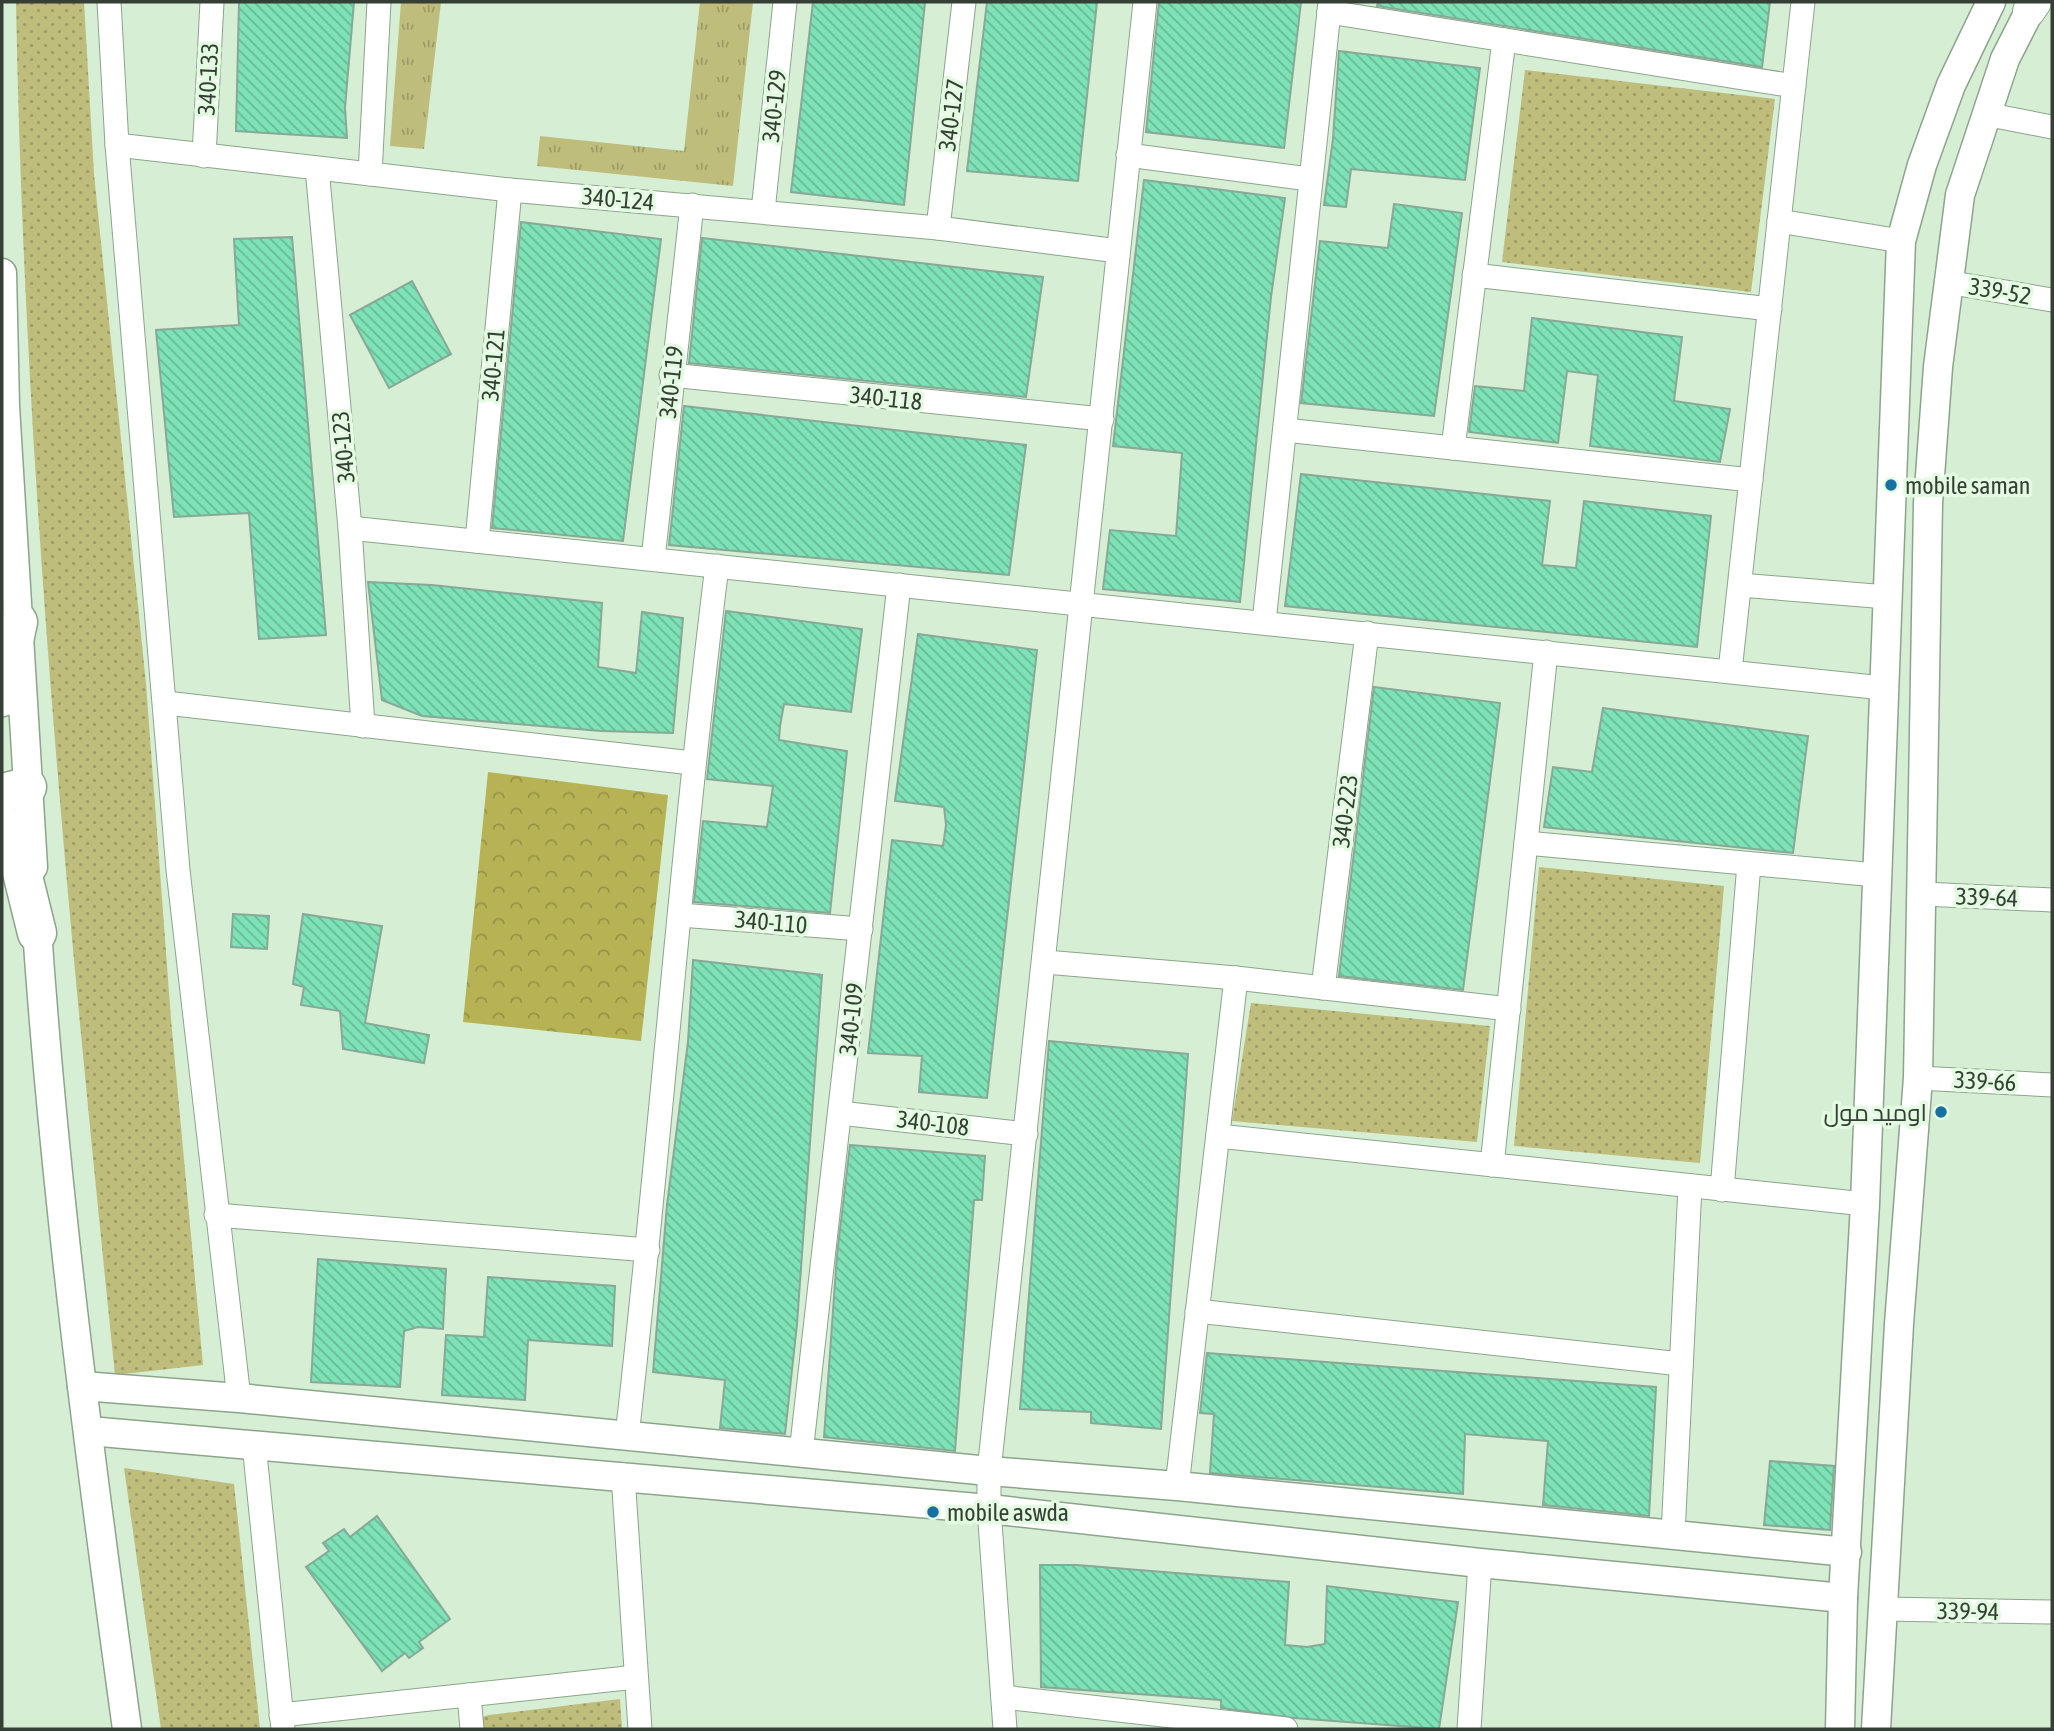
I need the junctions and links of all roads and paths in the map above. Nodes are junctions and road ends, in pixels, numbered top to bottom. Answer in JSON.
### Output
{"nodes":[{"id":1,"x":108,"y":2,"type":"edge"},
{"id":2,"x":212,"y":2,"type":"edge"},
{"id":3,"x":379,"y":2,"type":"edge"},
{"id":4,"x":785,"y":2,"type":"edge"},
{"id":5,"x":964,"y":2,"type":"edge"},
{"id":6,"x":1145,"y":2,"type":"edge"},
{"id":7,"x":1803,"y":2,"type":"edge"},
{"id":8,"x":1991,"y":2,"type":"edge"},
{"id":9,"x":2033,"y":5,"type":"edge"},
{"id":10,"x":1329,"y":7,"type":"edge"},
{"id":11,"x":1504,"y":40,"type":"junction"},
{"id":12,"x":1794,"y":86,"type":"junction"},
{"id":13,"x":1984,"y":114,"type":"junction"},
{"id":14,"x":2052,"y":127,"type":"edge"},
{"id":15,"x":117,"y":145,"type":"junction"},
{"id":16,"x":1128,"y":155,"type":"junction"},
{"id":17,"x":204,"y":156,"type":"junction"},
{"id":18,"x":317,"y":168,"type":"junction"},
{"id":19,"x":370,"y":174,"type":"junction"},
{"id":20,"x":1309,"y":179,"type":"junction"},
{"id":21,"x":510,"y":190,"type":"junction"},
{"id":22,"x":692,"y":205,"type":"junction"},
{"id":23,"x":763,"y":211,"type":"junction"},
{"id":24,"x":1779,"y":221,"type":"junction"},
{"id":25,"x":937,"y":228,"type":"junction"},
{"id":26,"x":1901,"y":241,"type":"junction"},
{"id":27,"x":1118,"y":251,"type":"junction"},
{"id":28,"x":2,"y":273,"type":"edge"},
{"id":29,"x":1474,"y":275,"type":"junction"},
{"id":30,"x":1947,"y":282,"type":"junction"},
{"id":31,"x":2052,"y":300,"type":"edge"},
{"id":32,"x":1770,"y":309,"type":"junction"},
{"id":33,"x":671,"y":375,"type":"junction"},
{"id":34,"x":1102,"y":419,"type":"junction"},
{"id":35,"x":1285,"y":430,"type":"junction"},
{"id":36,"x":1453,"y":448,"type":"junction"},
{"id":37,"x":1751,"y":480,"type":"junction"},
{"id":38,"x":350,"y":527,"type":"junction"},
{"id":39,"x":477,"y":541,"type":"junction"},
{"id":40,"x":653,"y":559,"type":"junction"},
{"id":41,"x":717,"y":566,"type":"junction"},
{"id":42,"x":899,"y":585,"type":"junction"},
{"id":43,"x":1740,"y":585,"type":"junction"},
{"id":44,"x":1887,"y":597,"type":"junction"},
{"id":45,"x":1083,"y":604,"type":"junction"},
{"id":46,"x":18,"y":622,"type":"junction"},
{"id":47,"x":1264,"y":622,"type":"junction"},
{"id":48,"x":1367,"y":633,"type":"junction"},
{"id":49,"x":1546,"y":652,"type":"junction"},
{"id":50,"x":1730,"y":671,"type":"junction"},
{"id":51,"x":1883,"y":688,"type":"junction"},
{"id":52,"x":2,"y":697,"type":"edge"},
{"id":53,"x":166,"y":703,"type":"junction"},
{"id":54,"x":363,"y":726,"type":"junction"},
{"id":55,"x":692,"y":763,"type":"junction"},
{"id":56,"x":14,"y":782,"type":"edge"},
{"id":57,"x":2,"y":823,"type":"edge"},
{"id":58,"x":1526,"y":843,"type":"junction"},
{"id":59,"x":1749,"y":864,"type":"junction"},
{"id":60,"x":1876,"y":875,"type":"junction"},
{"id":61,"x":1923,"y":894,"type":"junction"},
{"id":62,"x":2052,"y":900,"type":"edge"},
{"id":63,"x":680,"y":915,"type":"junction"},
{"id":64,"x":861,"y":929,"type":"junction"},
{"id":65,"x":37,"y":933,"type":"junction"},
{"id":66,"x":1045,"y":962,"type":"junction"},
{"id":67,"x":1236,"y":978,"type":"junction"},
{"id":68,"x":1323,"y":988,"type":"junction"},
{"id":69,"x":1509,"y":1009,"type":"junction"},
{"id":70,"x":1918,"y":1078,"type":"junction"},
{"id":71,"x":2052,"y":1084,"type":"edge"},
{"id":72,"x":840,"y":1112,"type":"junction"},
{"id":73,"x":1026,"y":1134,"type":"junction"},
{"id":74,"x":1218,"y":1136,"type":"junction"},
{"id":75,"x":1492,"y":1166,"type":"junction"},
{"id":76,"x":1690,"y":1186,"type":"junction"},
{"id":77,"x":1722,"y":1189,"type":"junction"},
{"id":78,"x":1865,"y":1204,"type":"junction"},
{"id":79,"x":216,"y":1215,"type":"junction"},
{"id":80,"x":648,"y":1250,"type":"junction"},
{"id":81,"x":1197,"y":1311,"type":"junction"},
{"id":82,"x":1860,"y":1323,"type":"junction"},
{"id":83,"x":1899,"y":1324,"type":"junction"},
{"id":84,"x":1681,"y":1364,"type":"junction"},
{"id":85,"x":82,"y":1386,"type":"junction"},
{"id":86,"x":239,"y":1398,"type":"junction"},
{"id":87,"x":89,"y":1431,"type":"junction"},
{"id":88,"x":627,"y":1436,"type":"junction"},
{"id":89,"x":254,"y":1444,"type":"junction"},
{"id":90,"x":801,"y":1453,"type":"junction"},
{"id":91,"x":989,"y":1471,"type":"junction"},
{"id":92,"x":623,"y":1475,"type":"junction"},
{"id":93,"x":1177,"y":1486,"type":"junction"},
{"id":94,"x":989,"y":1509,"type":"junction"},
{"id":95,"x":1673,"y":1535,"type":"junction"},
{"id":96,"x":1847,"y":1552,"type":"junction"},
{"id":97,"x":1480,"y":1563,"type":"junction"},
{"id":98,"x":1843,"y":1598,"type":"junction"},
{"id":99,"x":1884,"y":1609,"type":"junction"},
{"id":100,"x":2052,"y":1612,"type":"edge"},
{"id":101,"x":636,"y":1677,"type":"junction"},
{"id":102,"x":468,"y":1695,"type":"junction"},
{"id":103,"x":1003,"y":1697,"type":"junction"},
{"id":104,"x":282,"y":1722,"type":"edge"},
{"id":105,"x":1192,"y":1724,"type":"edge"},
{"id":106,"x":127,"y":1729,"type":"edge"},
{"id":107,"x":472,"y":1729,"type":"edge"},
{"id":108,"x":640,"y":1729,"type":"edge"},
{"id":109,"x":1005,"y":1729,"type":"edge"},
{"id":110,"x":1286,"y":1729,"type":"edge"},
{"id":111,"x":1469,"y":1729,"type":"edge"},
{"id":112,"x":1840,"y":1729,"type":"edge"},
{"id":113,"x":1876,"y":1729,"type":"edge"}],
"edges":[{"from":1,"to":15,"type":"street"},
{"from":2,"to":17,"type":"street","name":"340-133"},
{"from":3,"to":19,"type":"street"},
{"from":4,"to":23,"type":"street","name":"340-129"},
{"from":5,"to":25,"type":"street","name":"340-127"},
{"from":6,"to":16,"type":"street"},
{"from":7,"to":12,"type":"street"},
{"from":8,"to":26,"type":"street"},
{"from":9,"to":13,"type":"street"},
{"from":10,"to":11,"type":"street"},
{"from":10,"to":20,"type":"street"},
{"from":11,"to":12,"type":"street"},
{"from":11,"to":29,"type":"street"},
{"from":12,"to":24,"type":"street"},
{"from":13,"to":14,"type":"street"},
{"from":13,"to":30,"type":"street"},
{"from":15,"to":17,"type":"street","name":"340-124"},
{"from":15,"to":53,"type":"street"},
{"from":16,"to":20,"type":"street"},
{"from":16,"to":27,"type":"street"},
{"from":17,"to":18,"type":"street","name":"340-124"},
{"from":18,"to":19,"type":"street","name":"340-124"},
{"from":18,"to":38,"type":"street","name":"340-123"},
{"from":19,"to":21,"type":"street","name":"340-124"},
{"from":20,"to":35,"type":"street"},
{"from":21,"to":22,"type":"street","name":"340-124"},
{"from":21,"to":39,"type":"street","name":"340-121"},
{"from":22,"to":23,"type":"street","name":"340-124"},
{"from":22,"to":33,"type":"street","name":"340-119"},
{"from":23,"to":25,"type":"street","name":"340-124"},
{"from":24,"to":26,"type":"street"},
{"from":24,"to":32,"type":"street"},
{"from":25,"to":27,"type":"street","name":"340-124"},
{"from":26,"to":44,"type":"street"},
{"from":27,"to":34,"type":"street"},
{"from":28,"to":46,"type":"street"},
{"from":29,"to":32,"type":"street"},
{"from":29,"to":36,"type":"street"},
{"from":30,"to":31,"type":"street","name":"339-52"},
{"from":30,"to":61,"type":"street"},
{"from":32,"to":37,"type":"street"},
{"from":33,"to":34,"type":"street","name":"340-118"},
{"from":33,"to":40,"type":"street","name":"340-119"},
{"from":34,"to":45,"type":"street"},
{"from":35,"to":36,"type":"street"},
{"from":35,"to":47,"type":"street"},
{"from":36,"to":37,"type":"street"},
{"from":37,"to":43,"type":"street"},
{"from":38,"to":39,"type":"street"},
{"from":38,"to":54,"type":"street","name":"340-123"},
{"from":39,"to":40,"type":"street"},
{"from":40,"to":41,"type":"street"},
{"from":41,"to":42,"type":"street"},
{"from":41,"to":55,"type":"street"},
{"from":42,"to":45,"type":"street"},
{"from":42,"to":64,"type":"street","name":"340-109"},
{"from":43,"to":44,"type":"street"},
{"from":43,"to":50,"type":"street"},
{"from":44,"to":51,"type":"street"},
{"from":45,"to":47,"type":"street"},
{"from":45,"to":66,"type":"street"},
{"from":46,"to":52,"type":"highway"},
{"from":46,"to":56,"type":"street"},
{"from":47,"to":48,"type":"street"},
{"from":48,"to":49,"type":"street"},
{"from":48,"to":68,"type":"street","name":"340-223"},
{"from":49,"to":50,"type":"street"},
{"from":49,"to":58,"type":"street"},
{"from":50,"to":51,"type":"street"},
{"from":51,"to":60,"type":"street"},
{"from":53,"to":54,"type":"street"},
{"from":53,"to":79,"type":"street"},
{"from":54,"to":55,"type":"street"},
{"from":55,"to":63,"type":"street"},
{"from":56,"to":65,"type":"street"},
{"from":57,"to":65,"type":"highway"},
{"from":58,"to":59,"type":"street"},
{"from":58,"to":69,"type":"street"},
{"from":59,"to":60,"type":"street"},
{"from":59,"to":77,"type":"street"},
{"from":60,"to":78,"type":"street"},
{"from":61,"to":62,"type":"street","name":"339-64"},
{"from":61,"to":70,"type":"street"},
{"from":63,"to":64,"type":"street","name":"340-110"},
{"from":63,"to":80,"type":"street"},
{"from":64,"to":72,"type":"street","name":"340-109"},
{"from":65,"to":85,"type":"street"},
{"from":66,"to":67,"type":"street"},
{"from":66,"to":73,"type":"street"},
{"from":67,"to":68,"type":"street"},
{"from":67,"to":74,"type":"street"},
{"from":68,"to":69,"type":"street"},
{"from":69,"to":75,"type":"street"},
{"from":70,"to":71,"type":"street","name":"339-66"},
{"from":70,"to":83,"type":"street"},
{"from":72,"to":73,"type":"street","name":"340-108"},
{"from":72,"to":90,"type":"street","name":"340-109"},
{"from":73,"to":91,"type":"street"},
{"from":74,"to":75,"type":"street"},
{"from":74,"to":81,"type":"street"},
{"from":75,"to":76,"type":"street"},
{"from":76,"to":77,"type":"street"},
{"from":76,"to":84,"type":"street"},
{"from":77,"to":78,"type":"street"},
{"from":78,"to":82,"type":"street"},
{"from":79,"to":80,"type":"street"},
{"from":79,"to":86,"type":"street"},
{"from":80,"to":88,"type":"street"},
{"from":81,"to":84,"type":"street"},
{"from":81,"to":93,"type":"street"},
{"from":82,"to":83,"type":"street"},
{"from":82,"to":96,"type":"street"},
{"from":83,"to":99,"type":"street"},
{"from":84,"to":95,"type":"street"},
{"from":85,"to":86,"type":"street"},
{"from":85,"to":87,"type":"street"},
{"from":86,"to":88,"type":"street"},
{"from":87,"to":89,"type":"street"},
{"from":87,"to":106,"type":"street"},
{"from":88,"to":90,"type":"street"},
{"from":89,"to":92,"type":"street"},
{"from":89,"to":104,"type":"street"},
{"from":90,"to":91,"type":"street"},
{"from":91,"to":93,"type":"street"},
{"from":91,"to":94,"type":"street"},
{"from":92,"to":94,"type":"street"},
{"from":92,"to":101,"type":"street"},
{"from":93,"to":95,"type":"street"},
{"from":94,"to":97,"type":"street"},
{"from":94,"to":103,"type":"street"},
{"from":95,"to":96,"type":"street"},
{"from":96,"to":98,"type":"street"},
{"from":97,"to":98,"type":"street"},
{"from":97,"to":111,"type":"street"},
{"from":98,"to":112,"type":"street"},
{"from":99,"to":100,"type":"street","name":"339-94"},
{"from":99,"to":113,"type":"street"},
{"from":101,"to":102,"type":"street"},
{"from":101,"to":108,"type":"street"},
{"from":102,"to":104,"type":"street"},
{"from":102,"to":107,"type":"street"},
{"from":103,"to":105,"type":"street"},
{"from":103,"to":109,"type":"street"},
{"from":105,"to":110,"type":"street"}]}
